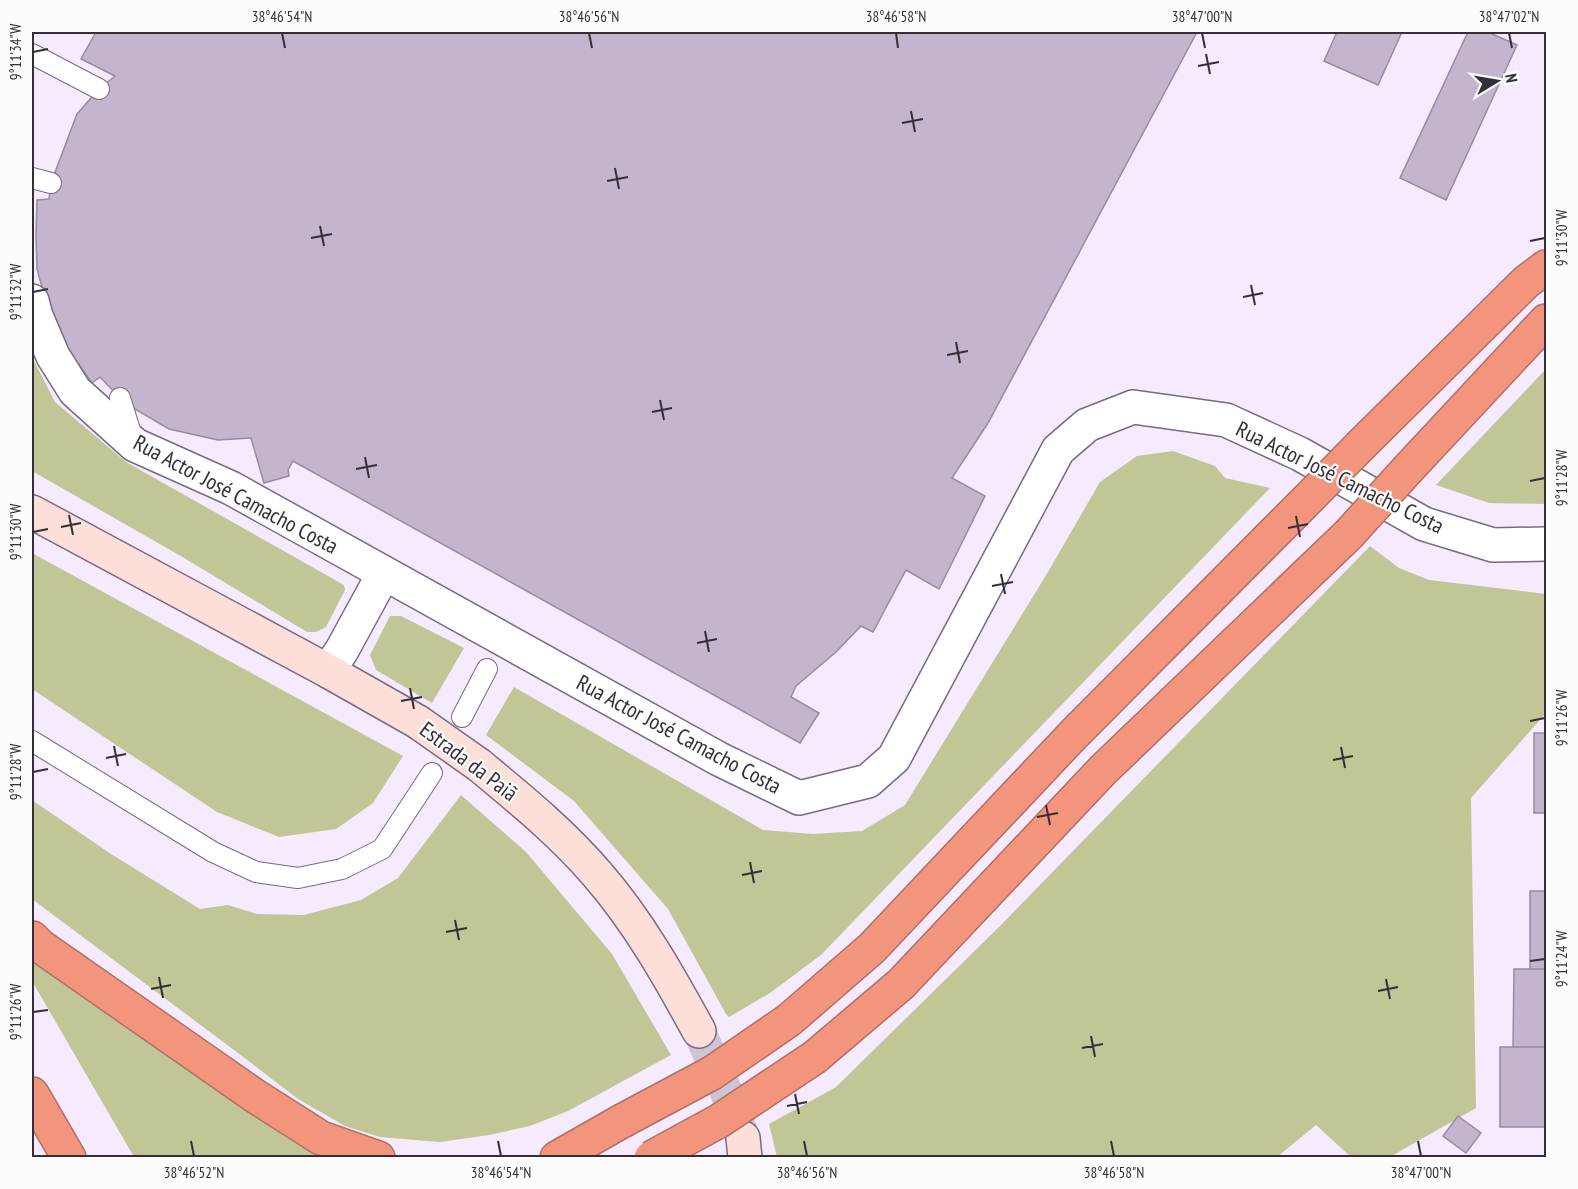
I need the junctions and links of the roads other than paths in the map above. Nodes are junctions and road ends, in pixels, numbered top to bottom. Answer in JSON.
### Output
{"nodes":[{"id":1,"x":32,"y":54,"type":"edge"},
{"id":2,"x":99,"y":89,"type":"dead end"},
{"id":3,"x":32,"y":178,"type":"edge"},
{"id":4,"x":51,"y":183,"type":"dead end"},
{"id":5,"x":1546,"y":267,"type":"edge"},
{"id":6,"x":32,"y":301,"type":"edge"},
{"id":7,"x":1546,"y":321,"type":"edge"},
{"id":8,"x":120,"y":398,"type":"dead end"},
{"id":9,"x":135,"y":445,"type":"junction"},
{"id":10,"x":32,"y":513,"type":"edge"},
{"id":11,"x":1546,"y":544,"type":"edge"},
{"id":12,"x":384,"y":573,"type":"junction"},
{"id":13,"x":487,"y":669,"type":"dead end"},
{"id":14,"x":328,"y":671,"type":"junction"},
{"id":15,"x":462,"y":717,"type":"dead end"},
{"id":16,"x":32,"y":741,"type":"edge"},
{"id":17,"x":432,"y":773,"type":"dead end"},
{"id":18,"x":32,"y":938,"type":"edge"},
{"id":19,"x":699,"y":1031,"type":"tunnel mouth"},
{"id":20,"x":32,"y":1094,"type":"edge"},
{"id":21,"x":69,"y":1158,"type":"edge"},
{"id":22,"x":378,"y":1158,"type":"edge"},
{"id":23,"x":557,"y":1158,"type":"edge"},
{"id":24,"x":651,"y":1158,"type":"edge"}],
"edges":[{"from":1,"to":2,"type":"lane"},
{"from":3,"to":4,"type":"lane"},
{"from":5,"to":23,"type":"highway","bridge":true},
{"from":6,"to":9,"type":"street","name":"Rua Actor José Camacho Costa"},
{"from":7,"to":24,"type":"highway","bridge":true},
{"from":8,"to":9,"type":"lane"},
{"from":9,"to":12,"type":"street","name":"Rua Actor José Camacho Costa"},
{"from":10,"to":14,"type":"street","name":"Estrada da Paiã"},
{"from":11,"to":12,"type":"street","name":"Rua Actor José Camacho Costa"},
{"from":12,"to":14,"type":"street"},
{"from":13,"to":15,"type":"lane"},
{"from":14,"to":19,"type":"street","name":"Estrada da Paiã","bridge":true},
{"from":16,"to":17,"type":"lane"},
{"from":18,"to":22,"type":"highway"},
{"from":20,"to":21,"type":"highway"}]}
